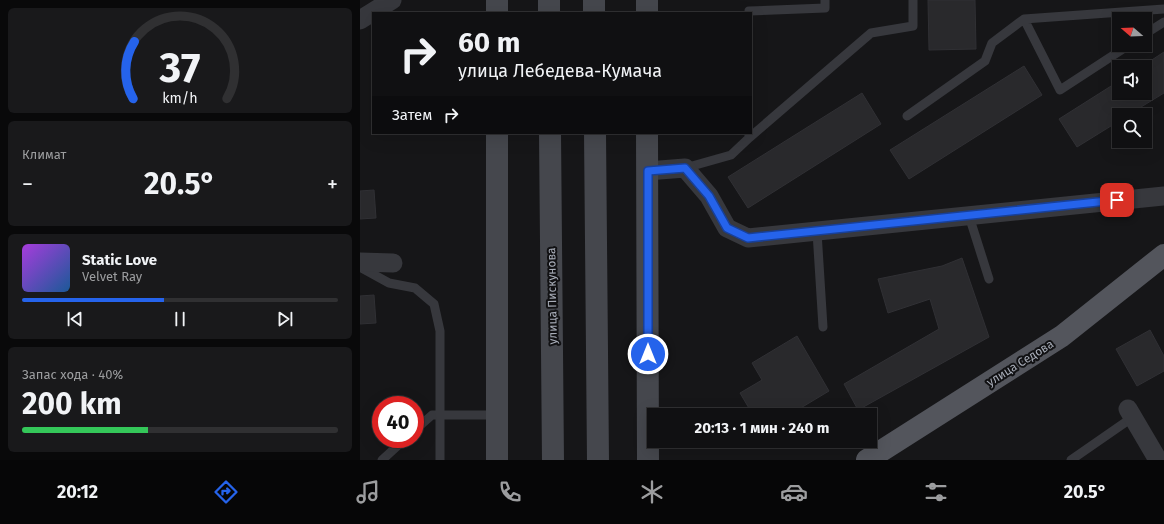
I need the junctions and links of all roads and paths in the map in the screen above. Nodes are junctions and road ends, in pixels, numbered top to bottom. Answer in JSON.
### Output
{"nodes":[{"id":1,"x":392,"y":0,"type":"edge"},
{"id":2,"x":497,"y":0,"type":"edge"},
{"id":3,"x":549,"y":0,"type":"edge"},
{"id":4,"x":594,"y":0,"type":"edge"},
{"id":5,"x":647,"y":0,"type":"edge"},
{"id":6,"x":825,"y":0,"type":"edge"},
{"id":7,"x":913,"y":0,"type":"edge"},
{"id":8,"x":1164,"y":9,"type":"edge"},
{"id":9,"x":372,"y":12,"type":"edge"},
{"id":10,"x":373,"y":12,"type":"edge"},
{"id":11,"x":497,"y":12,"type":"edge"},
{"id":12,"x":549,"y":12,"type":"edge"},
{"id":13,"x":594,"y":12,"type":"edge"},
{"id":14,"x":647,"y":12,"type":"edge"},
{"id":15,"x":749,"y":12,"type":"edge"},
{"id":16,"x":1024,"y":19,"type":"junction"},
{"id":17,"x":360,"y":20,"type":"edge"},
{"id":18,"x":1164,"y":22,"type":"edge"},
{"id":19,"x":1152,"y":30,"type":"edge"},
{"id":20,"x":1118,"y":52,"type":"edge"},
{"id":21,"x":907,"y":116,"type":"dead end"},
{"id":22,"x":752,"y":133,"type":"edge"},
{"id":23,"x":497,"y":134,"type":"edge"},
{"id":24,"x":550,"y":134,"type":"edge"},
{"id":25,"x":595,"y":134,"type":"edge"},
{"id":26,"x":647,"y":134,"type":"edge"},
{"id":27,"x":749,"y":136,"type":"edge"},
{"id":28,"x":685,"y":168,"type":"junction"},
{"id":29,"x":648,"y":171,"type":"junction"},
{"id":30,"x":1164,"y":196,"type":"edge"},
{"id":31,"x":969,"y":216,"type":"junction"},
{"id":32,"x":817,"y":232,"type":"junction"},
{"id":33,"x":1164,"y":255,"type":"edge"},
{"id":34,"x":360,"y":262,"type":"edge"},
{"id":35,"x":393,"y":262,"type":"dead end"},
{"id":36,"x":360,"y":268,"type":"edge"},
{"id":37,"x":989,"y":279,"type":"dead end"},
{"id":38,"x":823,"y":327,"type":"dead end"},
{"id":39,"x":1131,"y":413,"type":"joint"},
{"id":40,"x":436,"y":415,"type":"junction"},
{"id":41,"x":497,"y":415,"type":"junction"},
{"id":42,"x":424,"y":424,"type":"edge"},
{"id":43,"x":395,"y":448,"type":"edge"},
{"id":44,"x":382,"y":460,"type":"edge"},
{"id":45,"x":440,"y":460,"type":"edge"},
{"id":46,"x":497,"y":460,"type":"edge"},
{"id":47,"x":553,"y":460,"type":"edge"},
{"id":48,"x":598,"y":460,"type":"edge"},
{"id":49,"x":648,"y":460,"type":"edge"},
{"id":50,"x":867,"y":460,"type":"edge"},
{"id":51,"x":1071,"y":460,"type":"edge"},
{"id":52,"x":1158,"y":460,"type":"edge"}],
"edges":[{"from":1,"to":10,"type":"street"},
{"from":2,"to":11,"type":"street"},
{"from":3,"to":12,"type":"street"},
{"from":4,"to":13,"type":"street"},
{"from":5,"to":14,"type":"street"},
{"from":6,"to":15,"type":"lane"},
{"from":7,"to":22,"type":"lane"},
{"from":8,"to":16,"type":"lane"},
{"from":9,"to":17,"type":"street"},
{"from":16,"to":20,"type":"lane"},
{"from":16,"to":21,"type":"lane"},
{"from":18,"to":19,"type":"lane"},
{"from":23,"to":41,"type":"street"},
{"from":24,"to":47,"type":"street","name":"улица Пискунова"},
{"from":25,"to":48,"type":"street"},
{"from":26,"to":29,"type":"street"},
{"from":27,"to":28,"type":"lane"},
{"from":28,"to":29,"type":"street"},
{"from":28,"to":32,"type":"street"},
{"from":29,"to":49,"type":"street"},
{"from":30,"to":31,"type":"street"},
{"from":31,"to":32,"type":"street"},
{"from":31,"to":37,"type":"lane"},
{"from":32,"to":38,"type":"lane"},
{"from":33,"to":50,"type":"main road","name":"улица Седова"},
{"from":34,"to":35,"type":"street"},
{"from":36,"to":40,"type":"lane"},
{"from":39,"to":51,"type":"lane"},
{"from":39,"to":52,"type":"street"},
{"from":40,"to":41,"type":"lane"},
{"from":40,"to":42,"type":"lane"},
{"from":40,"to":45,"type":"lane"},
{"from":41,"to":46,"type":"street"},
{"from":43,"to":44,"type":"lane"}]}
